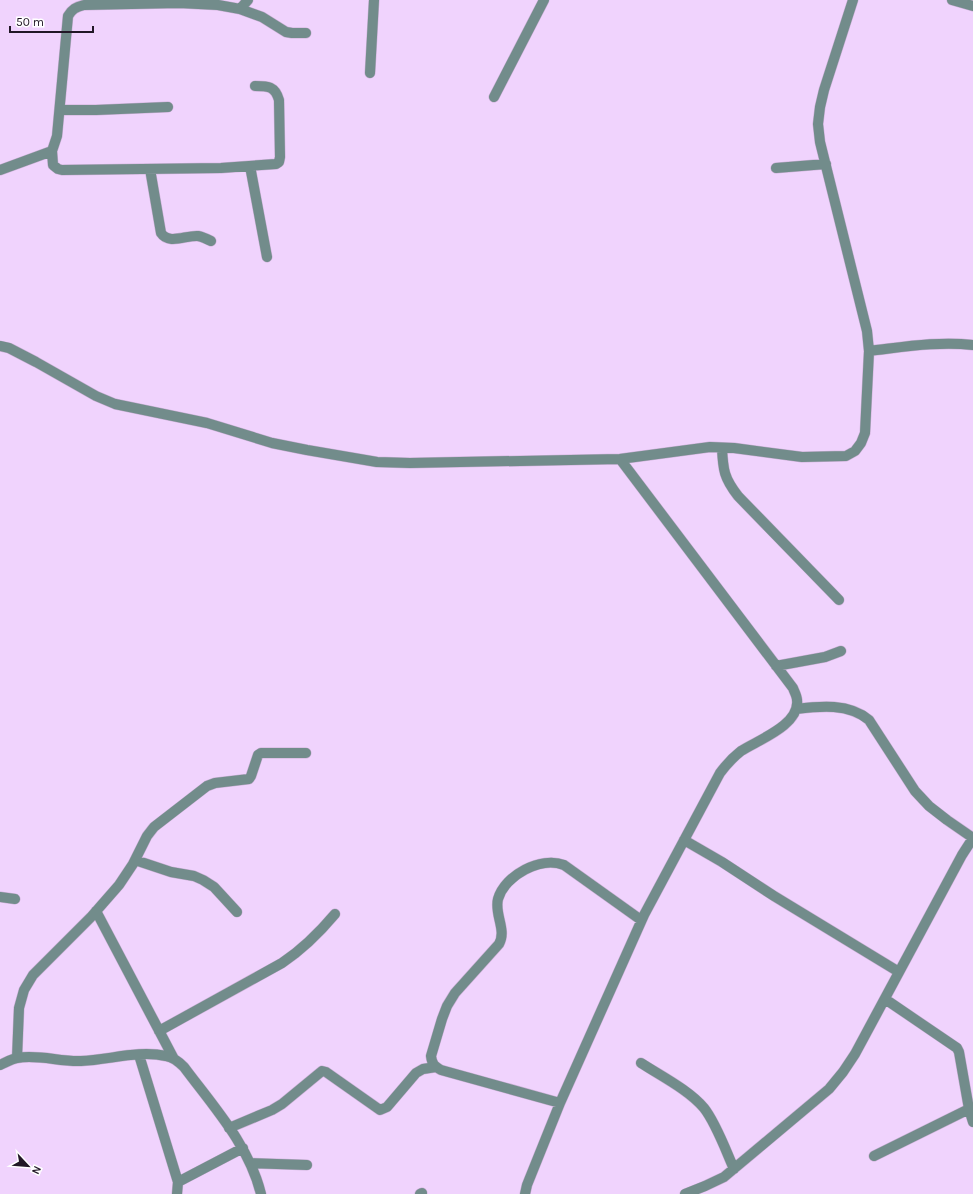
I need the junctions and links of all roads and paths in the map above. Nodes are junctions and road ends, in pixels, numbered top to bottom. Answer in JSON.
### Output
{"nodes":[{"id":1,"x":248,"y":0,"type":"edge"},
{"id":2,"x":374,"y":0,"type":"edge"},
{"id":3,"x":544,"y":0,"type":"edge"},
{"id":4,"x":853,"y":0,"type":"edge"},
{"id":5,"x":952,"y":0,"type":"edge"},
{"id":6,"x":179,"y":2,"type":"edge"},
{"id":7,"x":973,"y":6,"type":"edge"},
{"id":8,"x":240,"y":9,"type":"junction"},
{"id":9,"x":306,"y":33,"type":"dead end"},
{"id":10,"x":370,"y":73,"type":"dead end"},
{"id":11,"x":254,"y":86,"type":"dead end"},
{"id":12,"x":494,"y":97,"type":"dead end"},
{"id":13,"x":168,"y":107,"type":"dead end"},
{"id":14,"x":60,"y":110,"type":"junction"},
{"id":15,"x":52,"y":151,"type":"junction"},
{"id":16,"x":826,"y":164,"type":"junction"},
{"id":17,"x":250,"y":166,"type":"junction"},
{"id":18,"x":776,"y":168,"type":"dead end"},
{"id":19,"x":150,"y":169,"type":"junction"},
{"id":20,"x":0,"y":170,"type":"edge"},
{"id":21,"x":211,"y":241,"type":"dead end"},
{"id":22,"x":267,"y":257,"type":"dead end"},
{"id":23,"x":960,"y":343,"type":"junction"},
{"id":24,"x":973,"y":345,"type":"edge"},
{"id":25,"x":0,"y":346,"type":"edge"},
{"id":26,"x":869,"y":351,"type":"junction"},
{"id":27,"x":973,"y":352,"type":"edge"},
{"id":28,"x":722,"y":448,"type":"junction"},
{"id":29,"x":620,"y":459,"type":"junction"},
{"id":30,"x":839,"y":600,"type":"dead end"},
{"id":31,"x":840,"y":651,"type":"dead end"},
{"id":32,"x":776,"y":666,"type":"junction"},
{"id":33,"x":796,"y":710,"type":"junction"},
{"id":34,"x":306,"y":753,"type":"dead end"},
{"id":35,"x":684,"y":840,"type":"junction"},
{"id":36,"x":135,"y":860,"type":"junction"},
{"id":37,"x":0,"y":897,"type":"edge"},
{"id":38,"x":15,"y":899,"type":"dead end"},
{"id":39,"x":96,"y":911,"type":"junction"},
{"id":40,"x":237,"y":912,"type":"dead end"},
{"id":41,"x":335,"y":914,"type":"dead end"},
{"id":42,"x":641,"y":920,"type":"junction"},
{"id":43,"x":899,"y":972,"type":"junction"},
{"id":44,"x":885,"y":999,"type":"junction"},
{"id":45,"x":159,"y":1031,"type":"junction"},
{"id":46,"x":139,"y":1055,"type":"junction"},
{"id":47,"x":17,"y":1058,"type":"junction"},
{"id":48,"x":174,"y":1059,"type":"junction"},
{"id":49,"x":641,"y":1063,"type":"dead end"},
{"id":50,"x":0,"y":1065,"type":"edge"},
{"id":51,"x":436,"y":1067,"type":"junction"},
{"id":52,"x":560,"y":1104,"type":"junction"},
{"id":53,"x":969,"y":1109,"type":"junction"},
{"id":54,"x":973,"y":1122,"type":"edge"},
{"id":55,"x":229,"y":1128,"type":"junction"},
{"id":56,"x":243,"y":1148,"type":"junction"},
{"id":57,"x":874,"y":1156,"type":"dead end"},
{"id":58,"x":250,"y":1163,"type":"junction"},
{"id":59,"x":307,"y":1165,"type":"dead end"},
{"id":60,"x":734,"y":1169,"type":"junction"},
{"id":61,"x":178,"y":1182,"type":"junction"},
{"id":62,"x":177,"y":1194,"type":"edge"},
{"id":63,"x":261,"y":1194,"type":"edge"},
{"id":64,"x":525,"y":1194,"type":"edge"},
{"id":65,"x":685,"y":1194,"type":"edge"}],
"edges":[{"from":1,"to":8,"type":"street"},
{"from":2,"to":10,"type":"street"},
{"from":3,"to":12,"type":"street"},
{"from":4,"to":16,"type":"street"},
{"from":5,"to":7,"type":"street"},
{"from":6,"to":8,"type":"street"},
{"from":6,"to":14,"type":"street"},
{"from":8,"to":9,"type":"street"},
{"from":11,"to":17,"type":"street"},
{"from":13,"to":14,"type":"street"},
{"from":14,"to":15,"type":"street"},
{"from":15,"to":19,"type":"street"},
{"from":15,"to":20,"type":"street"},
{"from":16,"to":18,"type":"street"},
{"from":16,"to":26,"type":"street"},
{"from":17,"to":19,"type":"street"},
{"from":17,"to":22,"type":"street"},
{"from":19,"to":21,"type":"street"},
{"from":23,"to":24,"type":"street"},
{"from":23,"to":26,"type":"street"},
{"from":23,"to":27,"type":"street"},
{"from":25,"to":29,"type":"street"},
{"from":26,"to":28,"type":"street"},
{"from":28,"to":29,"type":"street"},
{"from":28,"to":30,"type":"street"},
{"from":29,"to":32,"type":"street"},
{"from":31,"to":32,"type":"street"},
{"from":32,"to":33,"type":"street"},
{"from":33,"to":35,"type":"street"},
{"from":33,"to":43,"type":"street"},
{"from":34,"to":36,"type":"street"},
{"from":35,"to":42,"type":"street"},
{"from":35,"to":43,"type":"street"},
{"from":36,"to":39,"type":"street"},
{"from":36,"to":40,"type":"street"},
{"from":37,"to":38,"type":"street"},
{"from":39,"to":45,"type":"street"},
{"from":39,"to":47,"type":"street"},
{"from":41,"to":45,"type":"street"},
{"from":42,"to":51,"type":"street"},
{"from":42,"to":52,"type":"street"},
{"from":43,"to":44,"type":"street"},
{"from":44,"to":53,"type":"street"},
{"from":44,"to":60,"type":"street"},
{"from":45,"to":48,"type":"street"},
{"from":46,"to":47,"type":"street"},
{"from":46,"to":48,"type":"street"},
{"from":46,"to":61,"type":"street"},
{"from":47,"to":50,"type":"street"},
{"from":48,"to":55,"type":"street"},
{"from":49,"to":60,"type":"street"},
{"from":51,"to":52,"type":"street"},
{"from":51,"to":55,"type":"street"},
{"from":52,"to":64,"type":"street"},
{"from":53,"to":54,"type":"street"},
{"from":53,"to":57,"type":"street"},
{"from":55,"to":56,"type":"street"},
{"from":56,"to":58,"type":"street"},
{"from":56,"to":61,"type":"street"},
{"from":58,"to":59,"type":"street"},
{"from":58,"to":63,"type":"street"},
{"from":60,"to":65,"type":"street"},
{"from":61,"to":62,"type":"street"}]}
